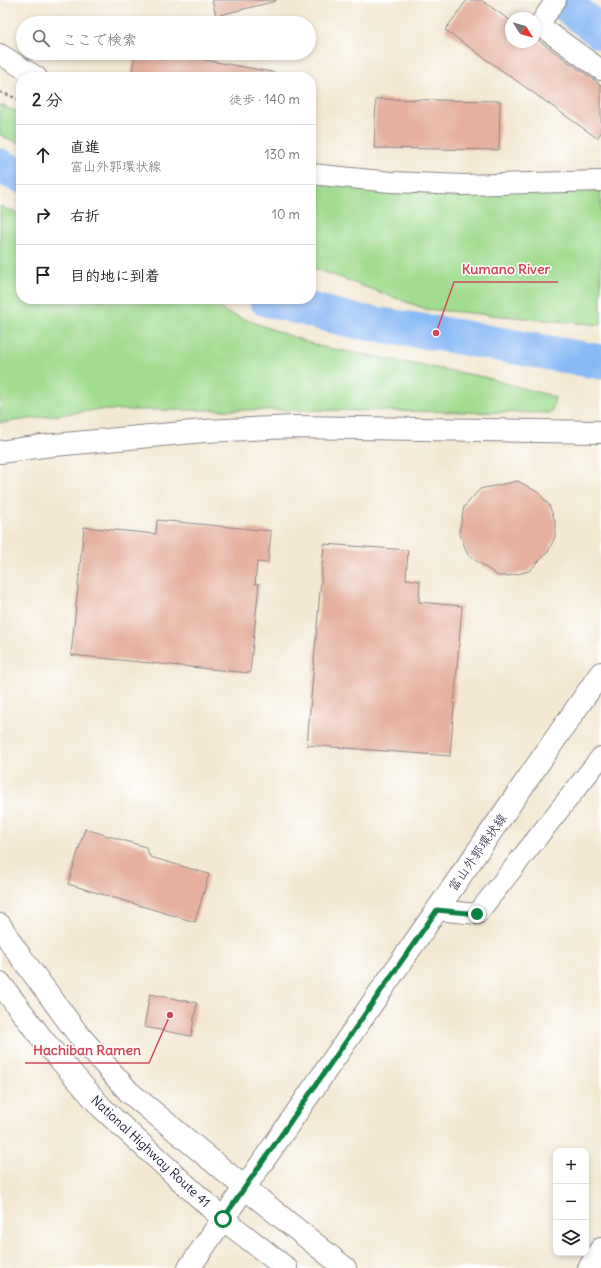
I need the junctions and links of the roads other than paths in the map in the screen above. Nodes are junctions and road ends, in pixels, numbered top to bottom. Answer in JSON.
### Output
{"nodes":[{"id":1,"x":556,"y":0,"type":"edge"},
{"id":2,"x":0,"y":54,"type":"edge"},
{"id":3,"x":601,"y":70,"type":"edge"},
{"id":4,"x":29,"y":72,"type":"edge"},
{"id":5,"x":316,"y":174,"type":"edge"},
{"id":6,"x":601,"y":180,"type":"edge"},
{"id":7,"x":601,"y":432,"type":"edge"},
{"id":8,"x":0,"y":452,"type":"edge"},
{"id":9,"x":601,"y":672,"type":"edge"},
{"id":10,"x":601,"y":757,"type":"edge"},
{"id":11,"x":437,"y":910,"type":"junction"},
{"id":12,"x":0,"y":925,"type":"edge"},
{"id":13,"x":0,"y":983,"type":"edge"},
{"id":14,"x":245,"y":1188,"type":"junction"},
{"id":15,"x":223,"y":1219,"type":"junction"},
{"id":16,"x":601,"y":1249,"type":"edge"},
{"id":17,"x":189,"y":1268,"type":"edge"},
{"id":18,"x":286,"y":1268,"type":"edge"},
{"id":19,"x":345,"y":1268,"type":"edge"},
{"id":20,"x":589,"y":1268,"type":"edge"}],
"edges":[{"from":1,"to":3,"type":"street"},
{"from":2,"to":4,"type":"street"},
{"from":5,"to":6,"type":"street"},
{"from":7,"to":8,"type":"main road"},
{"from":9,"to":11,"type":"main road","name":"富山外郭環状線"},
{"from":10,"to":11,"type":"street"},
{"from":11,"to":14,"type":"main road","name":"富山外郭環状線"},
{"from":12,"to":14,"type":"main road"},
{"from":13,"to":15,"type":"main road","name":"National Highway Route 41"},
{"from":14,"to":15,"type":"main road","name":"富山外郭環状線"},
{"from":14,"to":19,"type":"main road"},
{"from":15,"to":17,"type":"main road","name":"富山外郭環状線"},
{"from":15,"to":18,"type":"main road","name":"National Highway Route 41"},
{"from":16,"to":20,"type":"main road"}]}
